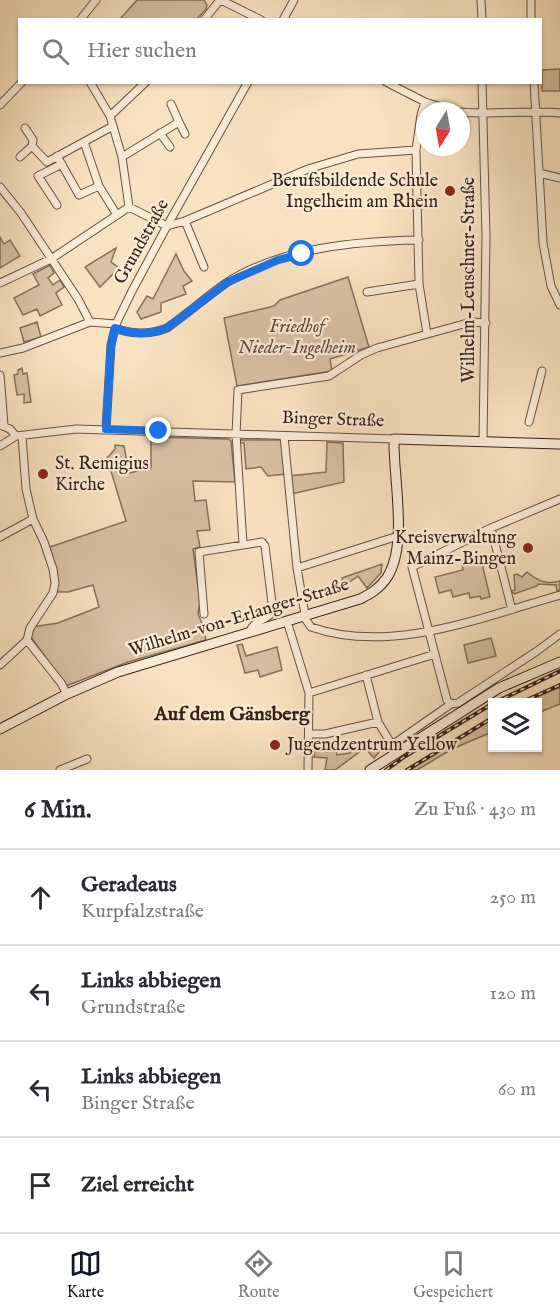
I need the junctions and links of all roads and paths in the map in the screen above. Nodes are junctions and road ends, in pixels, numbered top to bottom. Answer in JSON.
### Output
{"nodes":[{"id":1,"x":96,"y":0,"type":"edge"},
{"id":2,"x":220,"y":0,"type":"edge"},
{"id":3,"x":294,"y":0,"type":"edge"},
{"id":4,"x":481,"y":0,"type":"edge"},
{"id":5,"x":531,"y":0,"type":"edge"},
{"id":6,"x":82,"y":18,"type":"edge"},
{"id":7,"x":206,"y":18,"type":"edge"},
{"id":8,"x":257,"y":18,"type":"edge"},
{"id":9,"x":284,"y":18,"type":"edge"},
{"id":10,"x":482,"y":18,"type":"edge"},
{"id":11,"x":531,"y":18,"type":"edge"},
{"id":12,"x":20,"y":84,"type":"edge"},
{"id":13,"x":91,"y":84,"type":"edge"},
{"id":14,"x":144,"y":84,"type":"edge"},
{"id":15,"x":247,"y":84,"type":"edge"},
{"id":16,"x":390,"y":84,"type":"edge"},
{"id":17,"x":482,"y":84,"type":"edge"},
{"id":18,"x":534,"y":84,"type":"edge"},
{"id":19,"x":425,"y":102,"type":"edge"},
{"id":20,"x":171,"y":104,"type":"dead end"},
{"id":21,"x":0,"y":105,"type":"edge"},
{"id":22,"x":536,"y":111,"type":"junction"},
{"id":23,"x":560,"y":112,"type":"edge"},
{"id":24,"x":470,"y":113,"type":"edge"},
{"id":25,"x":482,"y":114,"type":"junction"},
{"id":26,"x":110,"y":116,"type":"junction"},
{"id":27,"x":178,"y":122,"type":"junction"},
{"id":28,"x":113,"y":126,"type":"junction"},
{"id":29,"x":25,"y":128,"type":"dead end"},
{"id":30,"x":160,"y":133,"type":"junction"},
{"id":31,"x":185,"y":134,"type":"dead end"},
{"id":32,"x":84,"y":142,"type":"junction"},
{"id":33,"x":32,"y":146,"type":"junction"},
{"id":34,"x":170,"y":147,"type":"dead end"},
{"id":35,"x":416,"y":150,"type":"edge"},
{"id":36,"x":57,"y":156,"type":"junction"},
{"id":37,"x":416,"y":156,"type":"edge"},
{"id":38,"x":20,"y":157,"type":"dead end"},
{"id":39,"x":122,"y":157,"type":"junction"},
{"id":40,"x":62,"y":164,"type":"junction"},
{"id":41,"x":539,"y":173,"type":"junction"},
{"id":42,"x":560,"y":178,"type":"edge"},
{"id":43,"x":99,"y":186,"type":"junction"},
{"id":44,"x":0,"y":187,"type":"edge"},
{"id":45,"x":57,"y":205,"type":"dead end"},
{"id":46,"x":129,"y":207,"type":"junction"},
{"id":47,"x":117,"y":215,"type":"junction"},
{"id":48,"x":185,"y":220,"type":"junction"},
{"id":49,"x":167,"y":226,"type":"junction"},
{"id":50,"x":419,"y":240,"type":"junction"},
{"id":51,"x":51,"y":259,"type":"junction"},
{"id":52,"x":204,"y":267,"type":"dead end"},
{"id":53,"x":0,"y":283,"type":"edge"},
{"id":54,"x":418,"y":284,"type":"junction"},
{"id":55,"x":367,"y":292,"type":"dead end"},
{"id":56,"x":560,"y":305,"type":"edge"},
{"id":57,"x":90,"y":322,"type":"junction"},
{"id":58,"x":486,"y":323,"type":"junction"},
{"id":59,"x":116,"y":326,"type":"junction"},
{"id":60,"x":427,"y":334,"type":"junction"},
{"id":61,"x":0,"y":353,"type":"edge"},
{"id":62,"x":542,"y":371,"type":"dead end"},
{"id":63,"x":0,"y":375,"type":"edge"},
{"id":64,"x":529,"y":422,"type":"dead end"},
{"id":65,"x":2,"y":425,"type":"edge"},
{"id":66,"x":106,"y":429,"type":"junction"},
{"id":67,"x":236,"y":434,"type":"junction"},
{"id":68,"x":19,"y":436,"type":"junction"},
{"id":69,"x":284,"y":436,"type":"junction"},
{"id":70,"x":394,"y":438,"type":"junction"},
{"id":71,"x":483,"y":442,"type":"junction"},
{"id":72,"x":560,"y":444,"type":"edge"},
{"id":73,"x":0,"y":446,"type":"edge"},
{"id":74,"x":560,"y":499,"type":"edge"},
{"id":75,"x":33,"y":519,"type":"junction"},
{"id":76,"x":491,"y":528,"type":"junction"},
{"id":77,"x":398,"y":536,"type":"junction"},
{"id":78,"x":0,"y":537,"type":"edge"},
{"id":79,"x":243,"y":544,"type":"junction"},
{"id":80,"x":297,"y":568,"type":"junction"},
{"id":81,"x":560,"y":597,"type":"edge"},
{"id":82,"x":512,"y":610,"type":"junction"},
{"id":83,"x":204,"y":614,"type":"dead end"},
{"id":84,"x":305,"y":616,"type":"junction"},
{"id":85,"x":287,"y":621,"type":"junction"},
{"id":86,"x":428,"y":631,"type":"junction"},
{"id":87,"x":253,"y":632,"type":"junction"},
{"id":88,"x":560,"y":634,"type":"edge"},
{"id":89,"x":27,"y":640,"type":"junction"},
{"id":90,"x":435,"y":654,"type":"junction"},
{"id":91,"x":560,"y":662,"type":"edge"},
{"id":92,"x":0,"y":664,"type":"edge"},
{"id":93,"x":366,"y":675,"type":"junction"},
{"id":94,"x":309,"y":693,"type":"junction"},
{"id":95,"x":67,"y":694,"type":"junction"},
{"id":96,"x":451,"y":704,"type":"junction"},
{"id":97,"x":378,"y":722,"type":"junction"},
{"id":98,"x":0,"y":729,"type":"edge"},
{"id":99,"x":309,"y":734,"type":"junction"},
{"id":100,"x":87,"y":759,"type":"dead end"},
{"id":101,"x":60,"y":770,"type":"edge"},
{"id":102,"x":308,"y":770,"type":"edge"},
{"id":103,"x":369,"y":770,"type":"edge"}],
"edges":[{"from":1,"to":6,"type":"street"},
{"from":2,"to":7,"type":"street"},
{"from":2,"to":8,"type":"street"},
{"from":3,"to":9,"type":"street"},
{"from":4,"to":10,"type":"street"},
{"from":5,"to":11,"type":"street"},
{"from":12,"to":21,"type":"street"},
{"from":13,"to":26,"type":"street"},
{"from":14,"to":26,"type":"street"},
{"from":15,"to":49,"type":"street","name":"Grundstraße"},
{"from":16,"to":19,"type":"street"},
{"from":17,"to":25,"type":"street","name":"Wilhelm-Leuschner-Straße"},
{"from":18,"to":22,"type":"street"},
{"from":20,"to":27,"type":"street"},
{"from":22,"to":23,"type":"street"},
{"from":22,"to":25,"type":"street"},
{"from":22,"to":41,"type":"street"},
{"from":24,"to":25,"type":"street"},
{"from":25,"to":58,"type":"street","name":"Wilhelm-Leuschner-Straße"},
{"from":26,"to":28,"type":"street"},
{"from":27,"to":30,"type":"street"},
{"from":27,"to":31,"type":"street"},
{"from":28,"to":32,"type":"street"},
{"from":28,"to":39,"type":"street"},
{"from":29,"to":33,"type":"street"},
{"from":30,"to":34,"type":"street"},
{"from":30,"to":39,"type":"street"},
{"from":32,"to":36,"type":"street"},
{"from":32,"to":43,"type":"street"},
{"from":33,"to":36,"type":"street"},
{"from":33,"to":38,"type":"street"},
{"from":35,"to":48,"type":"street"},
{"from":36,"to":40,"type":"street"},
{"from":37,"to":50,"type":"street"},
{"from":39,"to":46,"type":"street"},
{"from":40,"to":43,"type":"street"},
{"from":40,"to":45,"type":"street"},
{"from":41,"to":42,"type":"street"},
{"from":41,"to":56,"type":"street"},
{"from":43,"to":47,"type":"street"},
{"from":44,"to":51,"type":"street"},
{"from":46,"to":47,"type":"street"},
{"from":46,"to":49,"type":"street"},
{"from":47,"to":51,"type":"street"},
{"from":48,"to":49,"type":"street"},
{"from":48,"to":52,"type":"street"},
{"from":49,"to":59,"type":"street","name":"Grundstraße"},
{"from":50,"to":54,"type":"street"},
{"from":50,"to":59,"type":"street"},
{"from":51,"to":53,"type":"street"},
{"from":51,"to":57,"type":"street"},
{"from":54,"to":55,"type":"street"},
{"from":54,"to":60,"type":"street"},
{"from":57,"to":59,"type":"street"},
{"from":57,"to":61,"type":"street"},
{"from":58,"to":60,"type":"street"},
{"from":58,"to":71,"type":"street","name":"Wilhelm-Leuschner-Straße"},
{"from":59,"to":66,"type":"street","name":"Grundstraße"},
{"from":60,"to":67,"type":"street"},
{"from":62,"to":64,"type":"street"},
{"from":63,"to":65,"type":"street"},
{"from":65,"to":68,"type":"street"},
{"from":66,"to":67,"type":"street","name":"Binger Straße"},
{"from":66,"to":68,"type":"street","name":"Binger Straße"},
{"from":67,"to":69,"type":"street","name":"Binger Straße"},
{"from":67,"to":79,"type":"street"},
{"from":68,"to":73,"type":"street"},
{"from":68,"to":75,"type":"street"},
{"from":69,"to":70,"type":"street","name":"Binger Straße"},
{"from":69,"to":80,"type":"street"},
{"from":70,"to":71,"type":"main road","name":"Binger Straße"},
{"from":70,"to":77,"type":"main road","name":"Wilhelm-von-Erlanger-Straße"},
{"from":71,"to":72,"type":"main road","name":"Binger Straße"},
{"from":74,"to":76,"type":"street"},
{"from":75,"to":78,"type":"street"},
{"from":75,"to":89,"type":"street"},
{"from":76,"to":82,"type":"street"},
{"from":76,"to":86,"type":"street"},
{"from":77,"to":80,"type":"street"},
{"from":77,"to":84,"type":"main road","name":"Wilhelm-von-Erlanger-Straße"},
{"from":79,"to":83,"type":"street"},
{"from":79,"to":87,"type":"street"},
{"from":80,"to":84,"type":"street"},
{"from":81,"to":82,"type":"street"},
{"from":82,"to":86,"type":"street"},
{"from":84,"to":85,"type":"main road","name":"Wilhelm-von-Erlanger-Straße"},
{"from":84,"to":86,"type":"street"},
{"from":85,"to":87,"type":"main road","name":"Wilhelm-von-Erlanger-Straße"},
{"from":85,"to":94,"type":"street"},
{"from":86,"to":90,"type":"street"},
{"from":87,"to":95,"type":"main road","name":"Wilhelm-von-Erlanger-Straße"},
{"from":88,"to":96,"type":"street"},
{"from":89,"to":92,"type":"street"},
{"from":89,"to":95,"type":"street"},
{"from":90,"to":93,"type":"street"},
{"from":90,"to":96,"type":"street"},
{"from":91,"to":103,"type":"main road"},
{"from":93,"to":94,"type":"street"},
{"from":93,"to":97,"type":"street"},
{"from":94,"to":99,"type":"street"},
{"from":95,"to":98,"type":"main road","name":"Wilhelm-von-Erlanger-Straße"},
{"from":96,"to":97,"type":"street"},
{"from":97,"to":99,"type":"street"},
{"from":99,"to":102,"type":"street"},
{"from":100,"to":101,"type":"street"}]}
